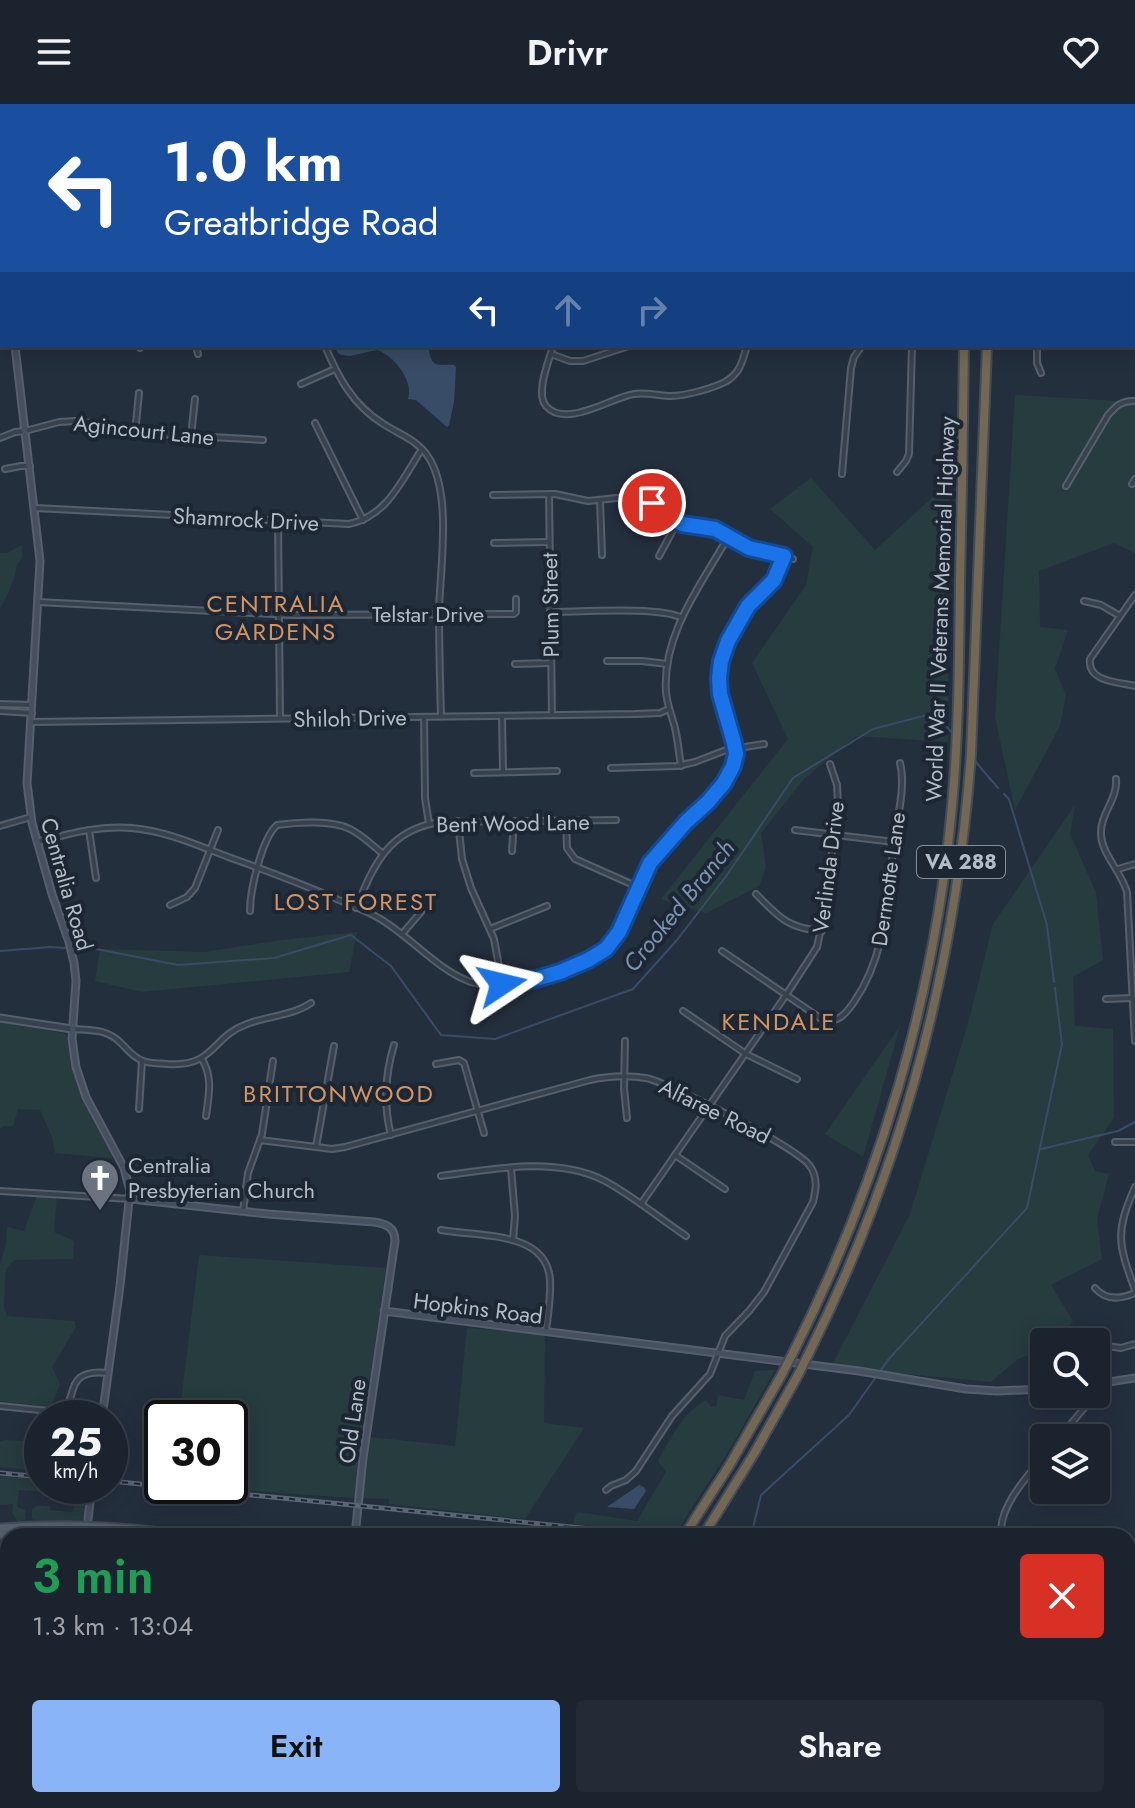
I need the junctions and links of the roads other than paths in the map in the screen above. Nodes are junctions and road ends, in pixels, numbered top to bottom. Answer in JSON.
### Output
{"nodes":[{"id":1,"x":15,"y":348,"type":"edge"},
{"id":2,"x":196,"y":348,"type":"edge"},
{"id":3,"x":326,"y":348,"type":"edge"},
{"id":4,"x":552,"y":348,"type":"edge"},
{"id":5,"x":624,"y":348,"type":"edge"},
{"id":6,"x":746,"y":348,"type":"edge"},
{"id":7,"x":861,"y":348,"type":"edge"},
{"id":8,"x":912,"y":348,"type":"edge"},
{"id":9,"x":964,"y":348,"type":"edge"},
{"id":10,"x":987,"y":348,"type":"edge"},
{"id":11,"x":1037,"y":348,"type":"edge"},
{"id":12,"x":198,"y":354,"type":"dead end"},
{"id":13,"x":551,"y":354,"type":"junction"},
{"id":14,"x":335,"y":369,"type":"junction"},
{"id":15,"x":1041,"y":373,"type":"dead end"},
{"id":16,"x":301,"y":384,"type":"dead end"},
{"id":17,"x":139,"y":393,"type":"dead end"},
{"id":18,"x":195,"y":399,"type":"dead end"},
{"id":19,"x":1135,"y":401,"type":"edge"},
{"id":20,"x":315,"y":423,"type":"dead end"},
{"id":21,"x":25,"y":431,"type":"junction"},
{"id":22,"x":135,"y":433,"type":"junction"},
{"id":23,"x":191,"y":436,"type":"junction"},
{"id":24,"x":0,"y":438,"type":"edge"},
{"id":25,"x":263,"y":440,"type":"dead end"},
{"id":26,"x":422,"y":449,"type":"junction"},
{"id":27,"x":30,"y":466,"type":"junction"},
{"id":28,"x":5,"y":469,"type":"dead end"},
{"id":29,"x":897,"y":472,"type":"dead end"},
{"id":30,"x":842,"y":474,"type":"dead end"},
{"id":31,"x":1066,"y":486,"type":"dead end"},
{"id":32,"x":549,"y":494,"type":"junction"},
{"id":33,"x":493,"y":495,"type":"dead end"},
{"id":34,"x":600,"y":501,"type":"junction"},
{"id":35,"x":35,"y":508,"type":"junction"},
{"id":36,"x":363,"y":520,"type":"junction"},
{"id":37,"x":278,"y":521,"type":"junction"},
{"id":38,"x":678,"y":521,"type":"junction"},
{"id":39,"x":728,"y":536,"type":"junction"},
{"id":40,"x":549,"y":542,"type":"junction"},
{"id":41,"x":494,"y":543,"type":"dead end"},
{"id":42,"x":602,"y":555,"type":"dead end"},
{"id":43,"x":659,"y":556,"type":"dead end"},
{"id":44,"x":784,"y":556,"type":"junction"},
{"id":45,"x":793,"y":559,"type":"dead end"},
{"id":46,"x":1135,"y":595,"type":"edge"},
{"id":47,"x":516,"y":599,"type":"dead end"},
{"id":48,"x":1084,"y":601,"type":"dead end"},
{"id":49,"x":38,"y":602,"type":"junction"},
{"id":50,"x":550,"y":612,"type":"junction"},
{"id":51,"x":439,"y":614,"type":"junction"},
{"id":52,"x":279,"y":615,"type":"junction"},
{"id":53,"x":1120,"y":616,"type":"junction"},
{"id":54,"x":682,"y":618,"type":"junction"},
{"id":55,"x":607,"y":661,"type":"dead end"},
{"id":56,"x":551,"y":663,"type":"junction"},
{"id":57,"x":515,"y":664,"type":"dead end"},
{"id":58,"x":667,"y":664,"type":"junction"},
{"id":59,"x":1135,"y":686,"type":"edge"},
{"id":60,"x":0,"y":704,"type":"edge"},
{"id":61,"x":32,"y":705,"type":"junction"},
{"id":62,"x":669,"y":709,"type":"junction"},
{"id":63,"x":0,"y":711,"type":"edge"},
{"id":64,"x":32,"y":713,"type":"junction"},
{"id":65,"x":552,"y":715,"type":"junction"},
{"id":66,"x":441,"y":716,"type":"junction"},
{"id":67,"x":502,"y":716,"type":"junction"},
{"id":68,"x":424,"y":717,"type":"junction"},
{"id":69,"x":280,"y":718,"type":"junction"},
{"id":70,"x":31,"y":722,"type":"junction"},
{"id":71,"x":764,"y":744,"type":"dead end"},
{"id":72,"x":735,"y":748,"type":"junction"},
{"id":73,"x":900,"y":763,"type":"dead end"},
{"id":74,"x":830,"y":764,"type":"dead end"},
{"id":75,"x":681,"y":766,"type":"junction"},
{"id":76,"x":611,"y":768,"type":"dead end"},
{"id":77,"x":557,"y":771,"type":"dead end"},
{"id":78,"x":503,"y":772,"type":"junction"},
{"id":79,"x":474,"y":773,"type":"dead end"},
{"id":80,"x":1116,"y":779,"type":"dead end"},
{"id":81,"x":31,"y":817,"type":"junction"},
{"id":82,"x":566,"y":820,"type":"junction"},
{"id":83,"x":616,"y":820,"type":"dead end"},
{"id":84,"x":458,"y":821,"type":"junction"},
{"id":85,"x":514,"y":821,"type":"junction"},
{"id":86,"x":429,"y":824,"type":"junction"},
{"id":87,"x":0,"y":826,"type":"edge"},
{"id":88,"x":89,"y":830,"type":"junction"},
{"id":89,"x":218,"y":830,"type":"dead end"},
{"id":90,"x":795,"y":830,"type":"dead end"},
{"id":91,"x":834,"y":835,"type":"junction"},
{"id":92,"x":37,"y":842,"type":"junction"},
{"id":93,"x":894,"y":842,"type":"junction"},
{"id":94,"x":210,"y":850,"type":"junction"},
{"id":95,"x":512,"y":851,"type":"dead end"},
{"id":96,"x":383,"y":854,"type":"junction"},
{"id":97,"x":1135,"y":864,"type":"edge"},
{"id":98,"x":258,"y":867,"type":"junction"},
{"id":99,"x":1118,"y":870,"type":"junction"},
{"id":100,"x":96,"y":878,"type":"dead end"},
{"id":101,"x":638,"y":887,"type":"junction"},
{"id":102,"x":756,"y":894,"type":"dead end"},
{"id":103,"x":170,"y":905,"type":"dead end"},
{"id":104,"x":547,"y":906,"type":"dead end"},
{"id":105,"x":356,"y":908,"type":"junction"},
{"id":106,"x":250,"y":911,"type":"dead end"},
{"id":107,"x":421,"y":912,"type":"dead end"},
{"id":108,"x":490,"y":929,"type":"junction"},
{"id":109,"x":822,"y":931,"type":"junction"},
{"id":110,"x":402,"y":934,"type":"junction"},
{"id":111,"x":722,"y":951,"type":"dead end"},
{"id":112,"x":502,"y":984,"type":"junction"},
{"id":113,"x":786,"y":995,"type":"junction"},
{"id":114,"x":1133,"y":998,"type":"junction"},
{"id":115,"x":1106,"y":999,"type":"dead end"},
{"id":116,"x":311,"y":1003,"type":"dead end"},
{"id":117,"x":683,"y":1011,"type":"dead end"},
{"id":118,"x":0,"y":1018,"type":"edge"},
{"id":119,"x":72,"y":1029,"type":"junction"},
{"id":120,"x":625,"y":1041,"type":"dead end"},
{"id":121,"x":1135,"y":1041,"type":"edge"},
{"id":122,"x":394,"y":1045,"type":"dead end"},
{"id":123,"x":334,"y":1046,"type":"dead end"},
{"id":124,"x":746,"y":1054,"type":"junction"},
{"id":125,"x":202,"y":1059,"type":"junction"},
{"id":126,"x":142,"y":1061,"type":"junction"},
{"id":127,"x":273,"y":1061,"type":"dead end"},
{"id":128,"x":436,"y":1064,"type":"dead end"},
{"id":129,"x":624,"y":1076,"type":"junction"},
{"id":130,"x":797,"y":1079,"type":"dead end"},
{"id":131,"x":709,"y":1106,"type":"junction"},
{"id":132,"x":139,"y":1109,"type":"dead end"},
{"id":133,"x":477,"y":1111,"type":"junction"},
{"id":134,"x":206,"y":1116,"type":"dead end"},
{"id":135,"x":627,"y":1118,"type":"dead end"},
{"id":136,"x":484,"y":1133,"type":"dead end"},
{"id":137,"x":391,"y":1135,"type":"junction"},
{"id":138,"x":260,"y":1140,"type":"junction"},
{"id":139,"x":1115,"y":1142,"type":"dead end"},
{"id":140,"x":1135,"y":1142,"type":"edge"},
{"id":141,"x":316,"y":1147,"type":"junction"},
{"id":142,"x":675,"y":1155,"type":"junction"},
{"id":143,"x":511,"y":1168,"type":"junction"},
{"id":144,"x":441,"y":1176,"type":"dead end"},
{"id":145,"x":1135,"y":1187,"type":"edge"},
{"id":146,"x":725,"y":1189,"type":"dead end"},
{"id":147,"x":0,"y":1191,"type":"edge"},
{"id":148,"x":131,"y":1199,"type":"junction"},
{"id":149,"x":641,"y":1204,"type":"junction"},
{"id":150,"x":243,"y":1211,"type":"junction"},
{"id":151,"x":441,"y":1230,"type":"dead end"},
{"id":152,"x":686,"y":1236,"type":"dead end"},
{"id":153,"x":513,"y":1240,"type":"junction"},
{"id":154,"x":1095,"y":1288,"type":"dead end"},
{"id":155,"x":1135,"y":1291,"type":"edge"},
{"id":156,"x":384,"y":1311,"type":"junction"},
{"id":157,"x":545,"y":1333,"type":"junction"},
{"id":158,"x":1135,"y":1344,"type":"edge"},
{"id":159,"x":1110,"y":1346,"type":"edge"},
{"id":160,"x":719,"y":1353,"type":"junction"},
{"id":161,"x":108,"y":1373,"type":"junction"},
{"id":162,"x":1135,"y":1378,"type":"edge"},
{"id":163,"x":1110,"y":1382,"type":"edge"},
{"id":164,"x":1030,"y":1389,"type":"edge"},
{"id":165,"x":104,"y":1400,"type":"edge"},
{"id":166,"x":0,"y":1406,"type":"edge"},
{"id":167,"x":1084,"y":1408,"type":"edge"},
{"id":168,"x":1071,"y":1424,"type":"edge"},
{"id":169,"x":1030,"y":1473,"type":"edge"},
{"id":170,"x":606,"y":1490,"type":"dead end"},
{"id":171,"x":90,"y":1504,"type":"edge"},
{"id":172,"x":0,"y":1528,"type":"edge"},
{"id":173,"x":62,"y":1528,"type":"edge"},
{"id":174,"x":87,"y":1528,"type":"edge"},
{"id":175,"x":356,"y":1528,"type":"edge"},
{"id":176,"x":689,"y":1528,"type":"edge"},
{"id":177,"x":708,"y":1528,"type":"edge"},
{"id":178,"x":1001,"y":1528,"type":"edge"}],
"edges":[{"from":1,"to":21,"type":"main road","name":"Centralia Road"},
{"from":2,"to":12,"type":"street"},
{"from":3,"to":14,"type":"street"},
{"from":4,"to":13,"type":"street"},
{"from":5,"to":13,"type":"street"},
{"from":6,"to":13,"type":"street"},
{"from":7,"to":30,"type":"street"},
{"from":8,"to":29,"type":"street"},
{"from":9,"to":176,"type":"highway","name":"World War II Veterans Memorial Highway","number":"VA 288","bridge":true},
{"from":10,"to":177,"type":"highway","name":"World War II Veterans Memorial Highway","number":"VA 288","bridge":true},
{"from":11,"to":15,"type":"street"},
{"from":14,"to":16,"type":"street"},
{"from":14,"to":26,"type":"street"},
{"from":17,"to":22,"type":"street"},
{"from":18,"to":23,"type":"street"},
{"from":19,"to":31,"type":"street"},
{"from":20,"to":36,"type":"street"},
{"from":21,"to":22,"type":"street","name":"Agincourt Lane"},
{"from":21,"to":24,"type":"street","name":"Agincourt Lane"},
{"from":21,"to":27,"type":"main road","name":"Centralia Road"},
{"from":22,"to":23,"type":"street","name":"Agincourt Lane"},
{"from":23,"to":25,"type":"street","name":"Agincourt Lane"},
{"from":26,"to":36,"type":"street"},
{"from":26,"to":51,"type":"street"},
{"from":27,"to":28,"type":"street"},
{"from":27,"to":35,"type":"main road","name":"Centralia Road"},
{"from":32,"to":33,"type":"street"},
{"from":32,"to":34,"type":"street"},
{"from":32,"to":40,"type":"street","name":"Plum Street"},
{"from":34,"to":38,"type":"street"},
{"from":34,"to":42,"type":"street"},
{"from":35,"to":37,"type":"street","name":"Shamrock Drive"},
{"from":35,"to":49,"type":"main road","name":"Centralia Road"},
{"from":36,"to":37,"type":"street","name":"Shamrock Drive"},
{"from":37,"to":52,"type":"street"},
{"from":38,"to":39,"type":"street"},
{"from":38,"to":43,"type":"street"},
{"from":39,"to":44,"type":"street"},
{"from":39,"to":54,"type":"street"},
{"from":40,"to":41,"type":"street"},
{"from":40,"to":50,"type":"street","name":"Plum Street"},
{"from":44,"to":45,"type":"street"},
{"from":44,"to":72,"type":"street"},
{"from":46,"to":53,"type":"street"},
{"from":47,"to":51,"type":"street","name":"Telstar Drive"},
{"from":48,"to":53,"type":"street"},
{"from":49,"to":52,"type":"street","name":"Telstar Drive"},
{"from":49,"to":61,"type":"main road","name":"Centralia Road"},
{"from":50,"to":54,"type":"street"},
{"from":50,"to":56,"type":"street","name":"Plum Street"},
{"from":51,"to":52,"type":"street","name":"Telstar Drive"},
{"from":51,"to":66,"type":"street"},
{"from":52,"to":69,"type":"street"},
{"from":53,"to":59,"type":"street"},
{"from":54,"to":58,"type":"street"},
{"from":55,"to":58,"type":"street"},
{"from":56,"to":57,"type":"street"},
{"from":56,"to":65,"type":"street","name":"Plum Street"},
{"from":58,"to":62,"type":"street"},
{"from":60,"to":61,"type":"street"},
{"from":61,"to":64,"type":"main road","name":"Centralia Road"},
{"from":62,"to":65,"type":"street","name":"Shiloh Drive"},
{"from":62,"to":75,"type":"street"},
{"from":63,"to":64,"type":"street"},
{"from":64,"to":70,"type":"main road","name":"Centralia Road"},
{"from":65,"to":67,"type":"street","name":"Shiloh Drive"},
{"from":66,"to":67,"type":"street","name":"Shiloh Drive"},
{"from":66,"to":68,"type":"street","name":"Shiloh Drive"},
{"from":67,"to":78,"type":"street"},
{"from":68,"to":69,"type":"street","name":"Shiloh Drive"},
{"from":68,"to":86,"type":"street"},
{"from":69,"to":70,"type":"street","name":"Shiloh Drive"},
{"from":70,"to":81,"type":"main road","name":"Centralia Road"},
{"from":71,"to":72,"type":"street"},
{"from":72,"to":75,"type":"street"},
{"from":72,"to":101,"type":"street"},
{"from":73,"to":93,"type":"street","name":"Dermotte Lane"},
{"from":74,"to":91,"type":"street","name":"Verlinda Drive"},
{"from":75,"to":76,"type":"street"},
{"from":77,"to":78,"type":"street"},
{"from":78,"to":79,"type":"street"},
{"from":80,"to":99,"type":"street"},
{"from":81,"to":87,"type":"street"},
{"from":81,"to":92,"type":"main road","name":"Centralia Road"},
{"from":82,"to":83,"type":"street","name":"Bent Wood Lane"},
{"from":82,"to":85,"type":"street","name":"Bent Wood Lane"},
{"from":82,"to":101,"type":"street"},
{"from":84,"to":85,"type":"street","name":"Bent Wood Lane"},
{"from":84,"to":86,"type":"street","name":"Bent Wood Lane"},
{"from":84,"to":108,"type":"street"},
{"from":85,"to":95,"type":"street"},
{"from":86,"to":96,"type":"street","name":"Bent Wood Lane"},
{"from":88,"to":92,"type":"street"},
{"from":88,"to":94,"type":"street"},
{"from":88,"to":100,"type":"street"},
{"from":89,"to":94,"type":"street"},
{"from":90,"to":91,"type":"street"},
{"from":91,"to":93,"type":"street"},
{"from":91,"to":109,"type":"street","name":"Verlinda Drive"},
{"from":92,"to":119,"type":"main road","name":"Centralia Road"},
{"from":93,"to":113,"type":"street","name":"Dermotte Lane"},
{"from":94,"to":98,"type":"street"},
{"from":94,"to":103,"type":"street"},
{"from":96,"to":98,"type":"street"},
{"from":96,"to":105,"type":"street","name":"Bent Wood Lane"},
{"from":97,"to":99,"type":"street"},
{"from":98,"to":105,"type":"street"},
{"from":98,"to":106,"type":"street"},
{"from":99,"to":114,"type":"street"},
{"from":101,"to":112,"type":"street"},
{"from":102,"to":109,"type":"street"},
{"from":104,"to":108,"type":"street"},
{"from":105,"to":110,"type":"street"},
{"from":107,"to":110,"type":"street"},
{"from":108,"to":112,"type":"street"},
{"from":109,"to":113,"type":"street","name":"Verlinda Drive"},
{"from":110,"to":112,"type":"street"},
{"from":111,"to":113,"type":"street","name":"Dermotte Lane"},
{"from":113,"to":124,"type":"street","name":"Verlinda Drive"},
{"from":114,"to":115,"type":"street"},
{"from":114,"to":121,"type":"street"},
{"from":116,"to":125,"type":"street"},
{"from":117,"to":124,"type":"street"},
{"from":118,"to":119,"type":"street"},
{"from":119,"to":126,"type":"street"},
{"from":119,"to":148,"type":"main road","name":"Centralia Road"},
{"from":120,"to":129,"type":"street"},
{"from":122,"to":137,"type":"street"},
{"from":123,"to":141,"type":"street"},
{"from":124,"to":130,"type":"street"},
{"from":124,"to":131,"type":"street","name":"Verlinda Drive"},
{"from":125,"to":126,"type":"street"},
{"from":125,"to":134,"type":"street"},
{"from":126,"to":132,"type":"street"},
{"from":127,"to":138,"type":"street"},
{"from":128,"to":133,"type":"street"},
{"from":129,"to":131,"type":"street","name":"Alfaree Road"},
{"from":129,"to":133,"type":"street","name":"Alfaree Road"},
{"from":129,"to":135,"type":"street"},
{"from":131,"to":142,"type":"street","name":"Verlinda Drive"},
{"from":131,"to":160,"type":"street","name":"Alfaree Road"},
{"from":133,"to":136,"type":"street"},
{"from":133,"to":137,"type":"street","name":"Alfaree Road"},
{"from":137,"to":141,"type":"street","name":"Alfaree Road"},
{"from":138,"to":141,"type":"street","name":"Alfaree Road"},
{"from":138,"to":150,"type":"street"},
{"from":139,"to":140,"type":"street"},
{"from":142,"to":146,"type":"street"},
{"from":142,"to":149,"type":"street","name":"Verlinda Drive"},
{"from":143,"to":144,"type":"street"},
{"from":143,"to":149,"type":"street"},
{"from":143,"to":153,"type":"street"},
{"from":145,"to":155,"type":"street"},
{"from":147,"to":148,"type":"street","name":"Hopkins Road"},
{"from":148,"to":150,"type":"main road","name":"Hopkins Road"},
{"from":148,"to":161,"type":"main road","name":"Centralia Road"},
{"from":149,"to":152,"type":"street"},
{"from":150,"to":156,"type":"main road","name":"Hopkins Road"},
{"from":151,"to":153,"type":"street"},
{"from":153,"to":157,"type":"street"},
{"from":154,"to":155,"type":"street"},
{"from":156,"to":157,"type":"main road","name":"Hopkins Road"},
{"from":156,"to":175,"type":"main road","name":"Old Lane"},
{"from":157,"to":160,"type":"main road","name":"Hopkins Road"},
{"from":158,"to":159,"type":"street"},
{"from":160,"to":164,"type":"main road","name":"Hopkins Road"},
{"from":160,"to":170,"type":"street","name":"Alfaree Road"},
{"from":161,"to":165,"type":"main road","name":"Centralia Road"},
{"from":161,"to":166,"type":"street"},
{"from":162,"to":163,"type":"main road"},
{"from":167,"to":168,"type":"street"},
{"from":169,"to":178,"type":"street"},
{"from":171,"to":174,"type":"main road"},
{"from":172,"to":173,"type":"main road"}]}
